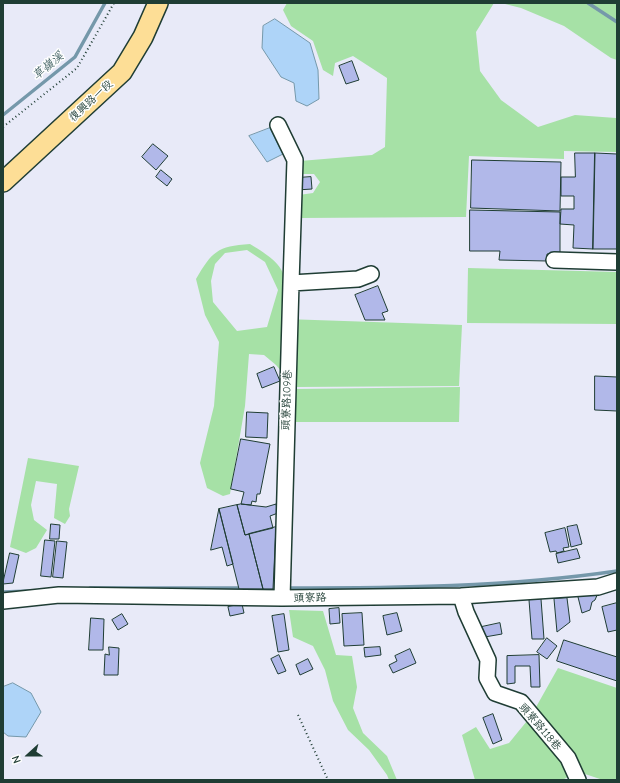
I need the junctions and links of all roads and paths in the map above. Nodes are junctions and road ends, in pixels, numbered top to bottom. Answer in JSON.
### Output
{"nodes":[{"id":1,"x":114,"y":3,"type":"edge"},
{"id":2,"x":158,"y":3,"type":"edge"},
{"id":3,"x":278,"y":125,"type":"dead end"},
{"id":4,"x":3,"y":127,"type":"edge"},
{"id":5,"x":3,"y":182,"type":"edge"},
{"id":6,"x":554,"y":260,"type":"dead end"},
{"id":7,"x":617,"y":262,"type":"edge"},
{"id":8,"x":371,"y":274,"type":"dead end"},
{"id":9,"x":291,"y":283,"type":"junction"},
{"id":10,"x":617,"y":581,"type":"edge"},
{"id":11,"x":461,"y":596,"type":"junction"},
{"id":12,"x":282,"y":598,"type":"junction"},
{"id":13,"x":3,"y":600,"type":"edge"},
{"id":14,"x":298,"y":715,"type":"dead end"},
{"id":15,"x":328,"y":780,"type":"edge"},
{"id":16,"x":578,"y":780,"type":"edge"}],
"edges":[{"from":1,"to":4,"type":"path"},
{"from":2,"to":5,"type":"main road","name":"復興路一段"},
{"from":3,"to":9,"type":"street","name":"頭寮路109巷"},
{"from":6,"to":7,"type":"street"},
{"from":8,"to":9,"type":"street"},
{"from":9,"to":12,"type":"street","name":"頭寮路109巷"},
{"from":10,"to":11,"type":"street","name":"頭寮路"},
{"from":11,"to":12,"type":"street","name":"頭寮路"},
{"from":11,"to":16,"type":"street","name":"頭寮路118巷"},
{"from":12,"to":13,"type":"street","name":"頭寮路"},
{"from":14,"to":15,"type":"path"}]}
